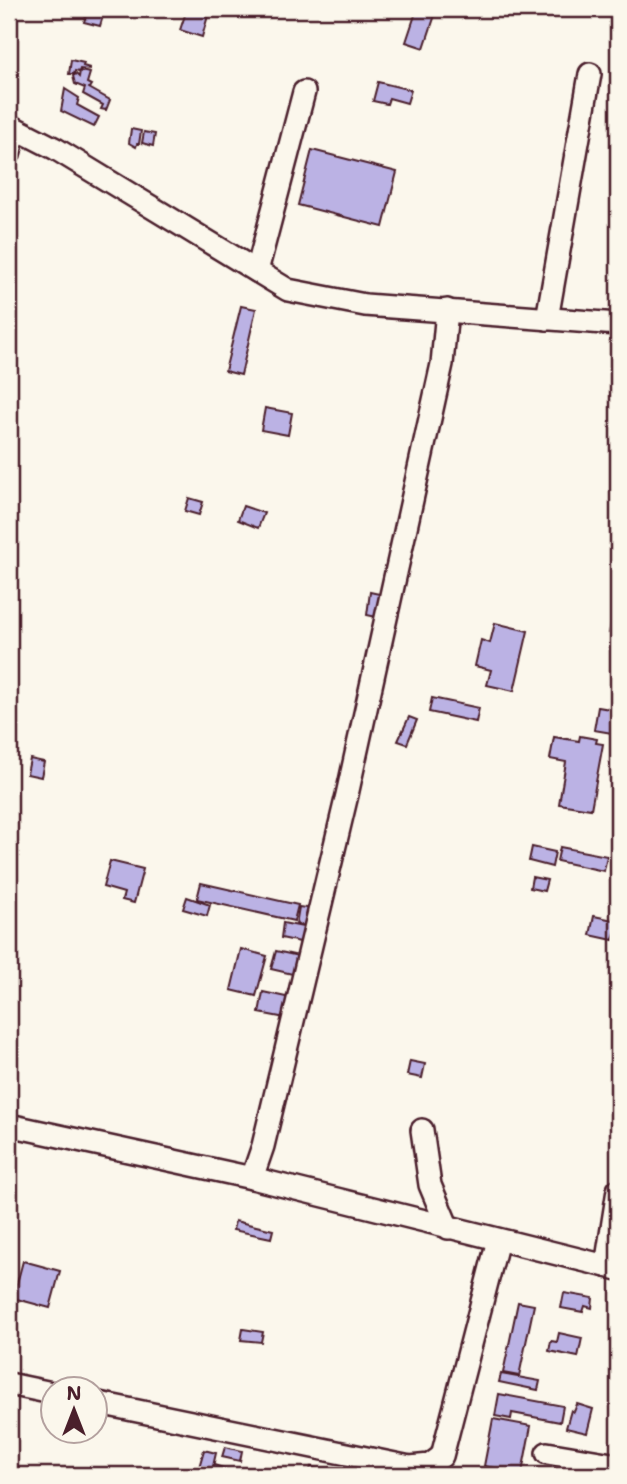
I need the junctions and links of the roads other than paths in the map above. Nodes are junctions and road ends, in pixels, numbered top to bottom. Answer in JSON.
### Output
{"nodes":[{"id":1,"x":590,"y":74,"type":"dead end"},
{"id":2,"x":304,"y":92,"type":"dead end"},
{"id":3,"x":12,"y":127,"type":"edge"},
{"id":4,"x":9,"y":154,"type":"edge"},
{"id":5,"x":257,"y":271,"type":"junction"},
{"id":6,"x":447,"y":310,"type":"junction"},
{"id":7,"x":547,"y":319,"type":"junction"},
{"id":8,"x":618,"y":324,"type":"edge"},
{"id":9,"x":9,"y":1125,"type":"edge"},
{"id":10,"x":422,"y":1130,"type":"dead end"},
{"id":11,"x":252,"y":1178,"type":"junction"},
{"id":12,"x":618,"y":1190,"type":"edge"},
{"id":13,"x":449,"y":1228,"type":"junction"},
{"id":14,"x":498,"y":1240,"type":"junction"},
{"id":15,"x":612,"y":1268,"type":"edge"},
{"id":16,"x":9,"y":1384,"type":"edge"},
{"id":17,"x":38,"y":1390,"type":"edge"},
{"id":18,"x":108,"y":1405,"type":"edge"},
{"id":19,"x":547,"y":1453,"type":"dead end"},
{"id":20,"x":618,"y":1465,"type":"edge"}],
"edges":[{"from":1,"to":7,"type":"street"},
{"from":2,"to":5,"type":"street"},
{"from":3,"to":4,"type":"street"},
{"from":3,"to":5,"type":"street"},
{"from":5,"to":6,"type":"street"},
{"from":6,"to":7,"type":"street"},
{"from":6,"to":11,"type":"street"},
{"from":7,"to":8,"type":"street"},
{"from":9,"to":11,"type":"street"},
{"from":10,"to":13,"type":"street"},
{"from":11,"to":13,"type":"street"},
{"from":12,"to":15,"type":"street"},
{"from":13,"to":14,"type":"street"},
{"from":14,"to":15,"type":"street"},
{"from":14,"to":18,"type":"street"},
{"from":16,"to":17,"type":"street"},
{"from":19,"to":20,"type":"street"}]}
